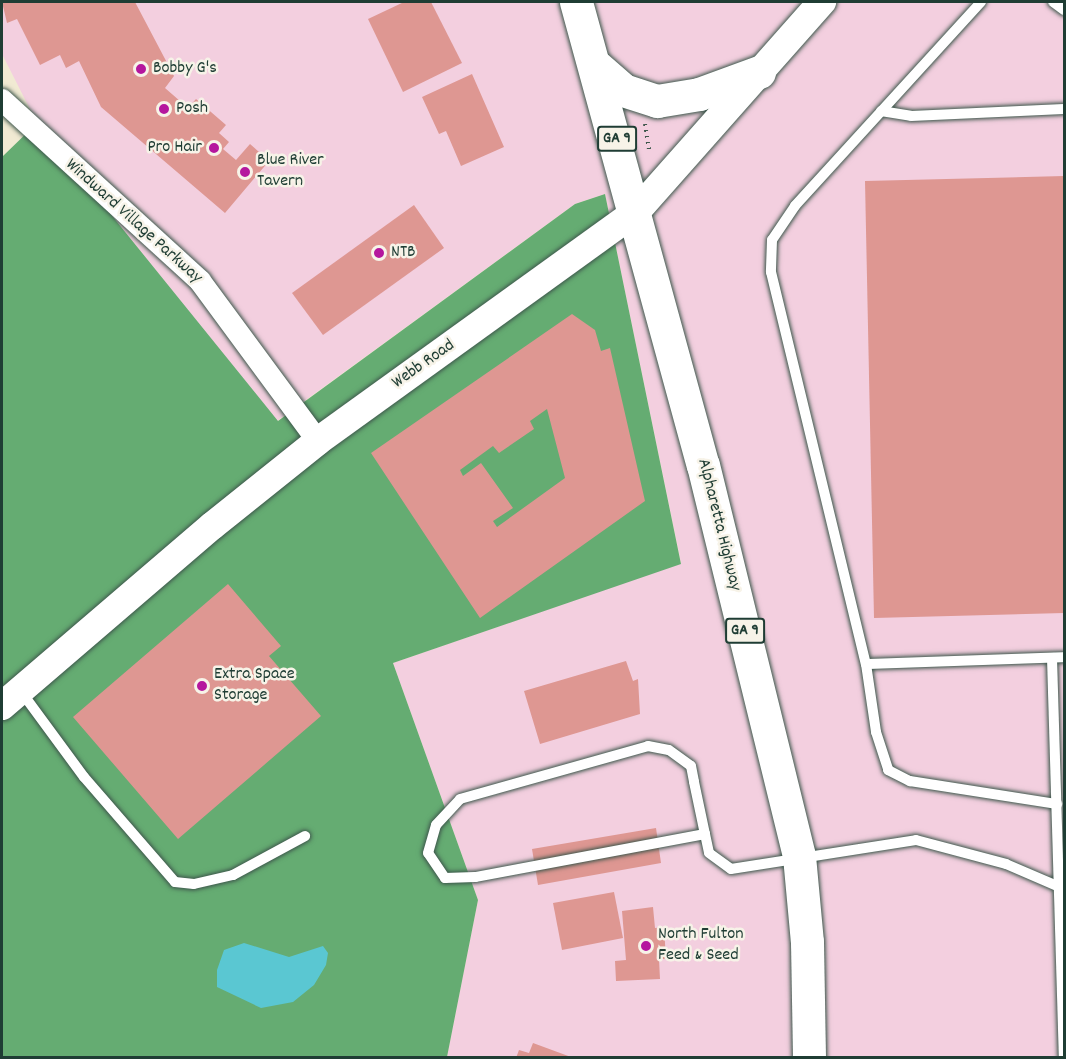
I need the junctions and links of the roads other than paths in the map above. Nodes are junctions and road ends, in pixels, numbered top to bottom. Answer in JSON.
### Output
{"nodes":[{"id":1,"x":576,"y":2,"type":"edge"},
{"id":2,"x":822,"y":2,"type":"edge"},
{"id":3,"x":981,"y":2,"type":"edge"},
{"id":4,"x":1053,"y":2,"type":"edge"},
{"id":5,"x":1065,"y":10,"type":"edge"},
{"id":6,"x":597,"y":67,"type":"junction"},
{"id":7,"x":759,"y":72,"type":"junction"},
{"id":8,"x":2,"y":100,"type":"edge"},
{"id":9,"x":1065,"y":109,"type":"edge"},
{"id":10,"x":881,"y":111,"type":"junction"},
{"id":11,"x":636,"y":212,"type":"junction"},
{"id":12,"x":318,"y":441,"type":"junction"},
{"id":13,"x":1052,"y":657,"type":"junction"},
{"id":14,"x":1065,"y":657,"type":"edge"},
{"id":15,"x":866,"y":664,"type":"junction"},
{"id":16,"x":11,"y":698,"type":"edge"},
{"id":17,"x":1057,"y":804,"type":"junction"},
{"id":18,"x":705,"y":834,"type":"junction"},
{"id":19,"x":305,"y":837,"type":"dead end"},
{"id":20,"x":799,"y":856,"type":"junction"},
{"id":21,"x":1062,"y":889,"type":"edge"},
{"id":22,"x":809,"y":1058,"type":"edge"},
{"id":23,"x":1064,"y":1058,"type":"edge"}],
"edges":[{"from":1,"to":6,"type":"main road","name":"Alpharetta Highway","number":"GA 9"},
{"from":2,"to":7,"type":"street","name":"Webb Road"},
{"from":3,"to":10,"type":"lane"},
{"from":4,"to":5,"type":"lane"},
{"from":6,"to":7,"type":"main road"},
{"from":6,"to":11,"type":"main road","name":"Alpharetta Highway","number":"GA 9"},
{"from":7,"to":11,"type":"street","name":"Webb Road"},
{"from":8,"to":12,"type":"street","name":"Windward Village Parkway"},
{"from":9,"to":10,"type":"lane"},
{"from":10,"to":15,"type":"lane"},
{"from":11,"to":12,"type":"street","name":"Webb Road"},
{"from":11,"to":20,"type":"main road","name":"Alpharetta Highway","number":"GA 9"},
{"from":12,"to":16,"type":"street","name":"Webb Road"},
{"from":13,"to":14,"type":"lane"},
{"from":13,"to":15,"type":"lane"},
{"from":13,"to":17,"type":"lane"},
{"from":15,"to":17,"type":"lane"},
{"from":16,"to":19,"type":"lane"},
{"from":17,"to":21,"type":"lane"},
{"from":18,"to":18,"type":"lane"},
{"from":18,"to":20,"type":"lane"},
{"from":20,"to":21,"type":"lane"},
{"from":20,"to":22,"type":"main road","name":"Alpharetta Highway","number":"GA 9"},
{"from":21,"to":23,"type":"lane"}]}
